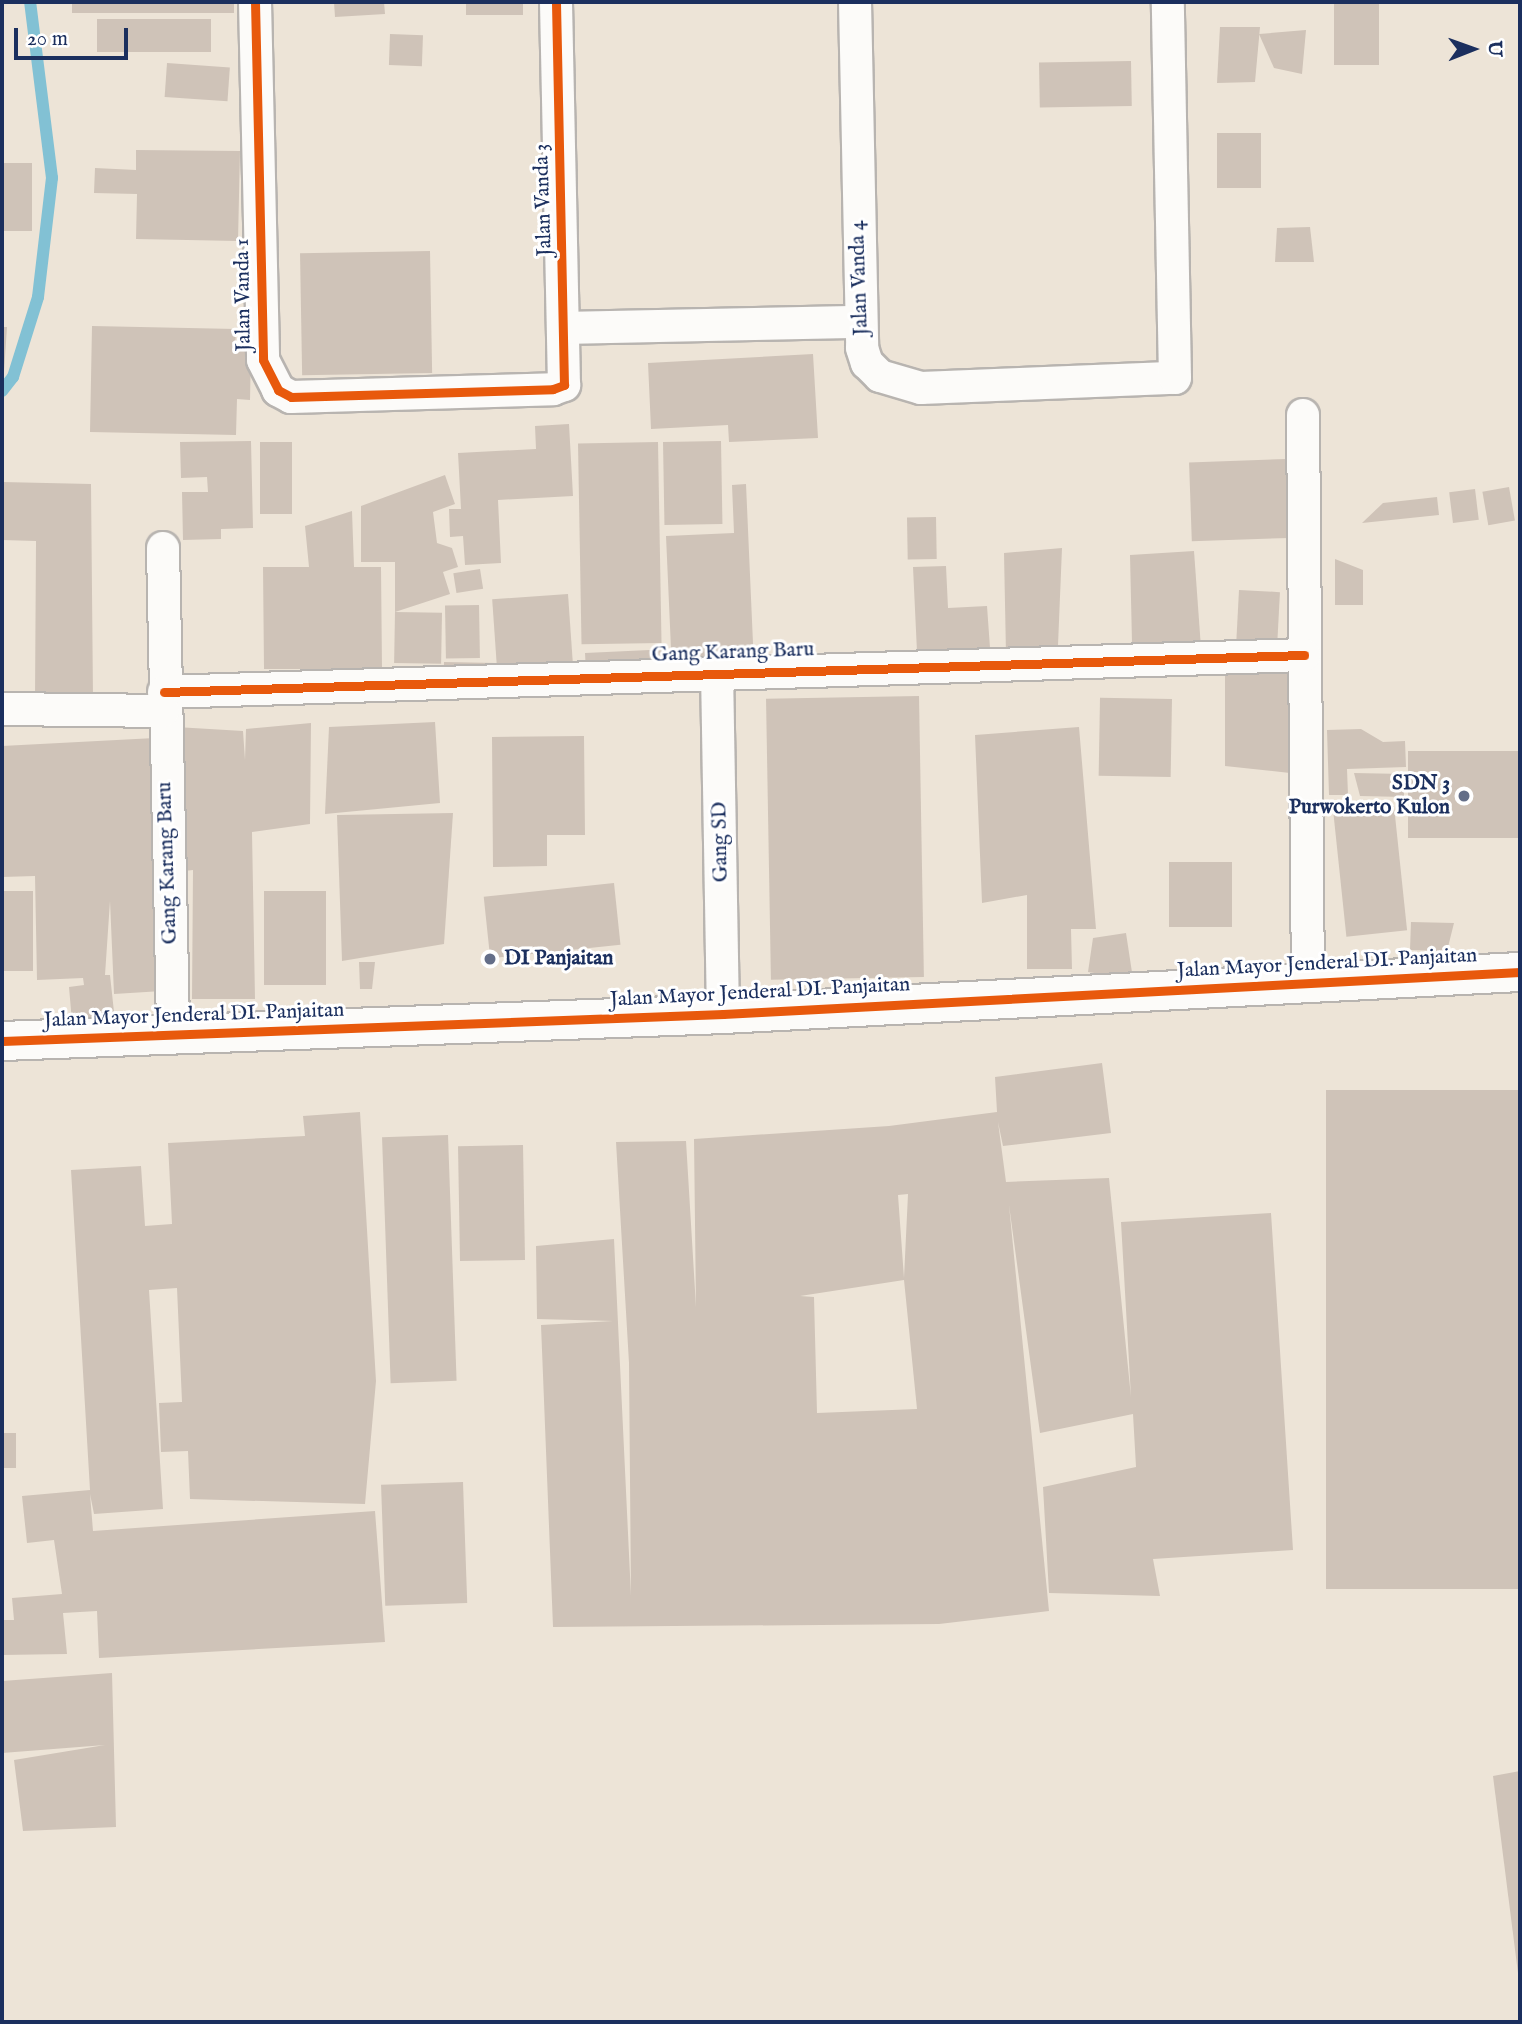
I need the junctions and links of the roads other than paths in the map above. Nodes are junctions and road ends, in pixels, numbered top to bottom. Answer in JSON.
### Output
{"nodes":[{"id":1,"x":255,"y":2,"type":"edge"},
{"id":2,"x":556,"y":2,"type":"edge"},
{"id":3,"x":855,"y":2,"type":"edge"},
{"id":4,"x":1168,"y":2,"type":"edge"},
{"id":5,"x":859,"y":322,"type":"junction"},
{"id":6,"x":566,"y":328,"type":"junction"},
{"id":7,"x":553,"y":389,"type":"joint"},
{"id":8,"x":1303,"y":415,"type":"dead end"},
{"id":9,"x":163,"y":548,"type":"dead end"},
{"id":10,"x":1304,"y":655,"type":"junction"},
{"id":11,"x":717,"y":671,"type":"junction"},
{"id":12,"x":164,"y":702,"type":"junction"},
{"id":13,"x":2,"y":709,"type":"edge"},
{"id":14,"x":1520,"y":972,"type":"edge"},
{"id":15,"x":1308,"y":982,"type":"junction"},
{"id":16,"x":723,"y":1014,"type":"junction"},
{"id":17,"x":173,"y":1034,"type":"junction"},
{"id":18,"x":2,"y":1041,"type":"edge"}],
"edges":[{"from":1,"to":7,"type":"street","name":"Jalan Vanda 1"},
{"from":2,"to":6,"type":"street","name":"Jalan Vanda 3"},
{"from":3,"to":5,"type":"street","name":"Jalan Vanda 4"},
{"from":4,"to":5,"type":"street","name":"Jalan Vanda 4"},
{"from":5,"to":6,"type":"street"},
{"from":6,"to":7,"type":"street","name":"Jalan Vanda 3"},
{"from":8,"to":10,"type":"street"},
{"from":9,"to":12,"type":"street","name":"Gang Karang Baru"},
{"from":10,"to":11,"type":"street","name":"Gang Karang Baru"},
{"from":10,"to":15,"type":"street"},
{"from":11,"to":12,"type":"street","name":"Gang Karang Baru"},
{"from":11,"to":16,"type":"street","name":"Gang SD"},
{"from":12,"to":13,"type":"street"},
{"from":12,"to":17,"type":"street","name":"Gang Karang Baru"},
{"from":14,"to":15,"type":"street","name":"Jalan Mayor Jenderal DI. Panjaitan"},
{"from":15,"to":16,"type":"street","name":"Jalan Mayor Jenderal DI. Panjaitan"},
{"from":16,"to":17,"type":"street","name":"Jalan Mayor Jenderal DI. Panjaitan"},
{"from":17,"to":18,"type":"street","name":"Jalan Mayor Jenderal DI. Panjaitan"}]}
